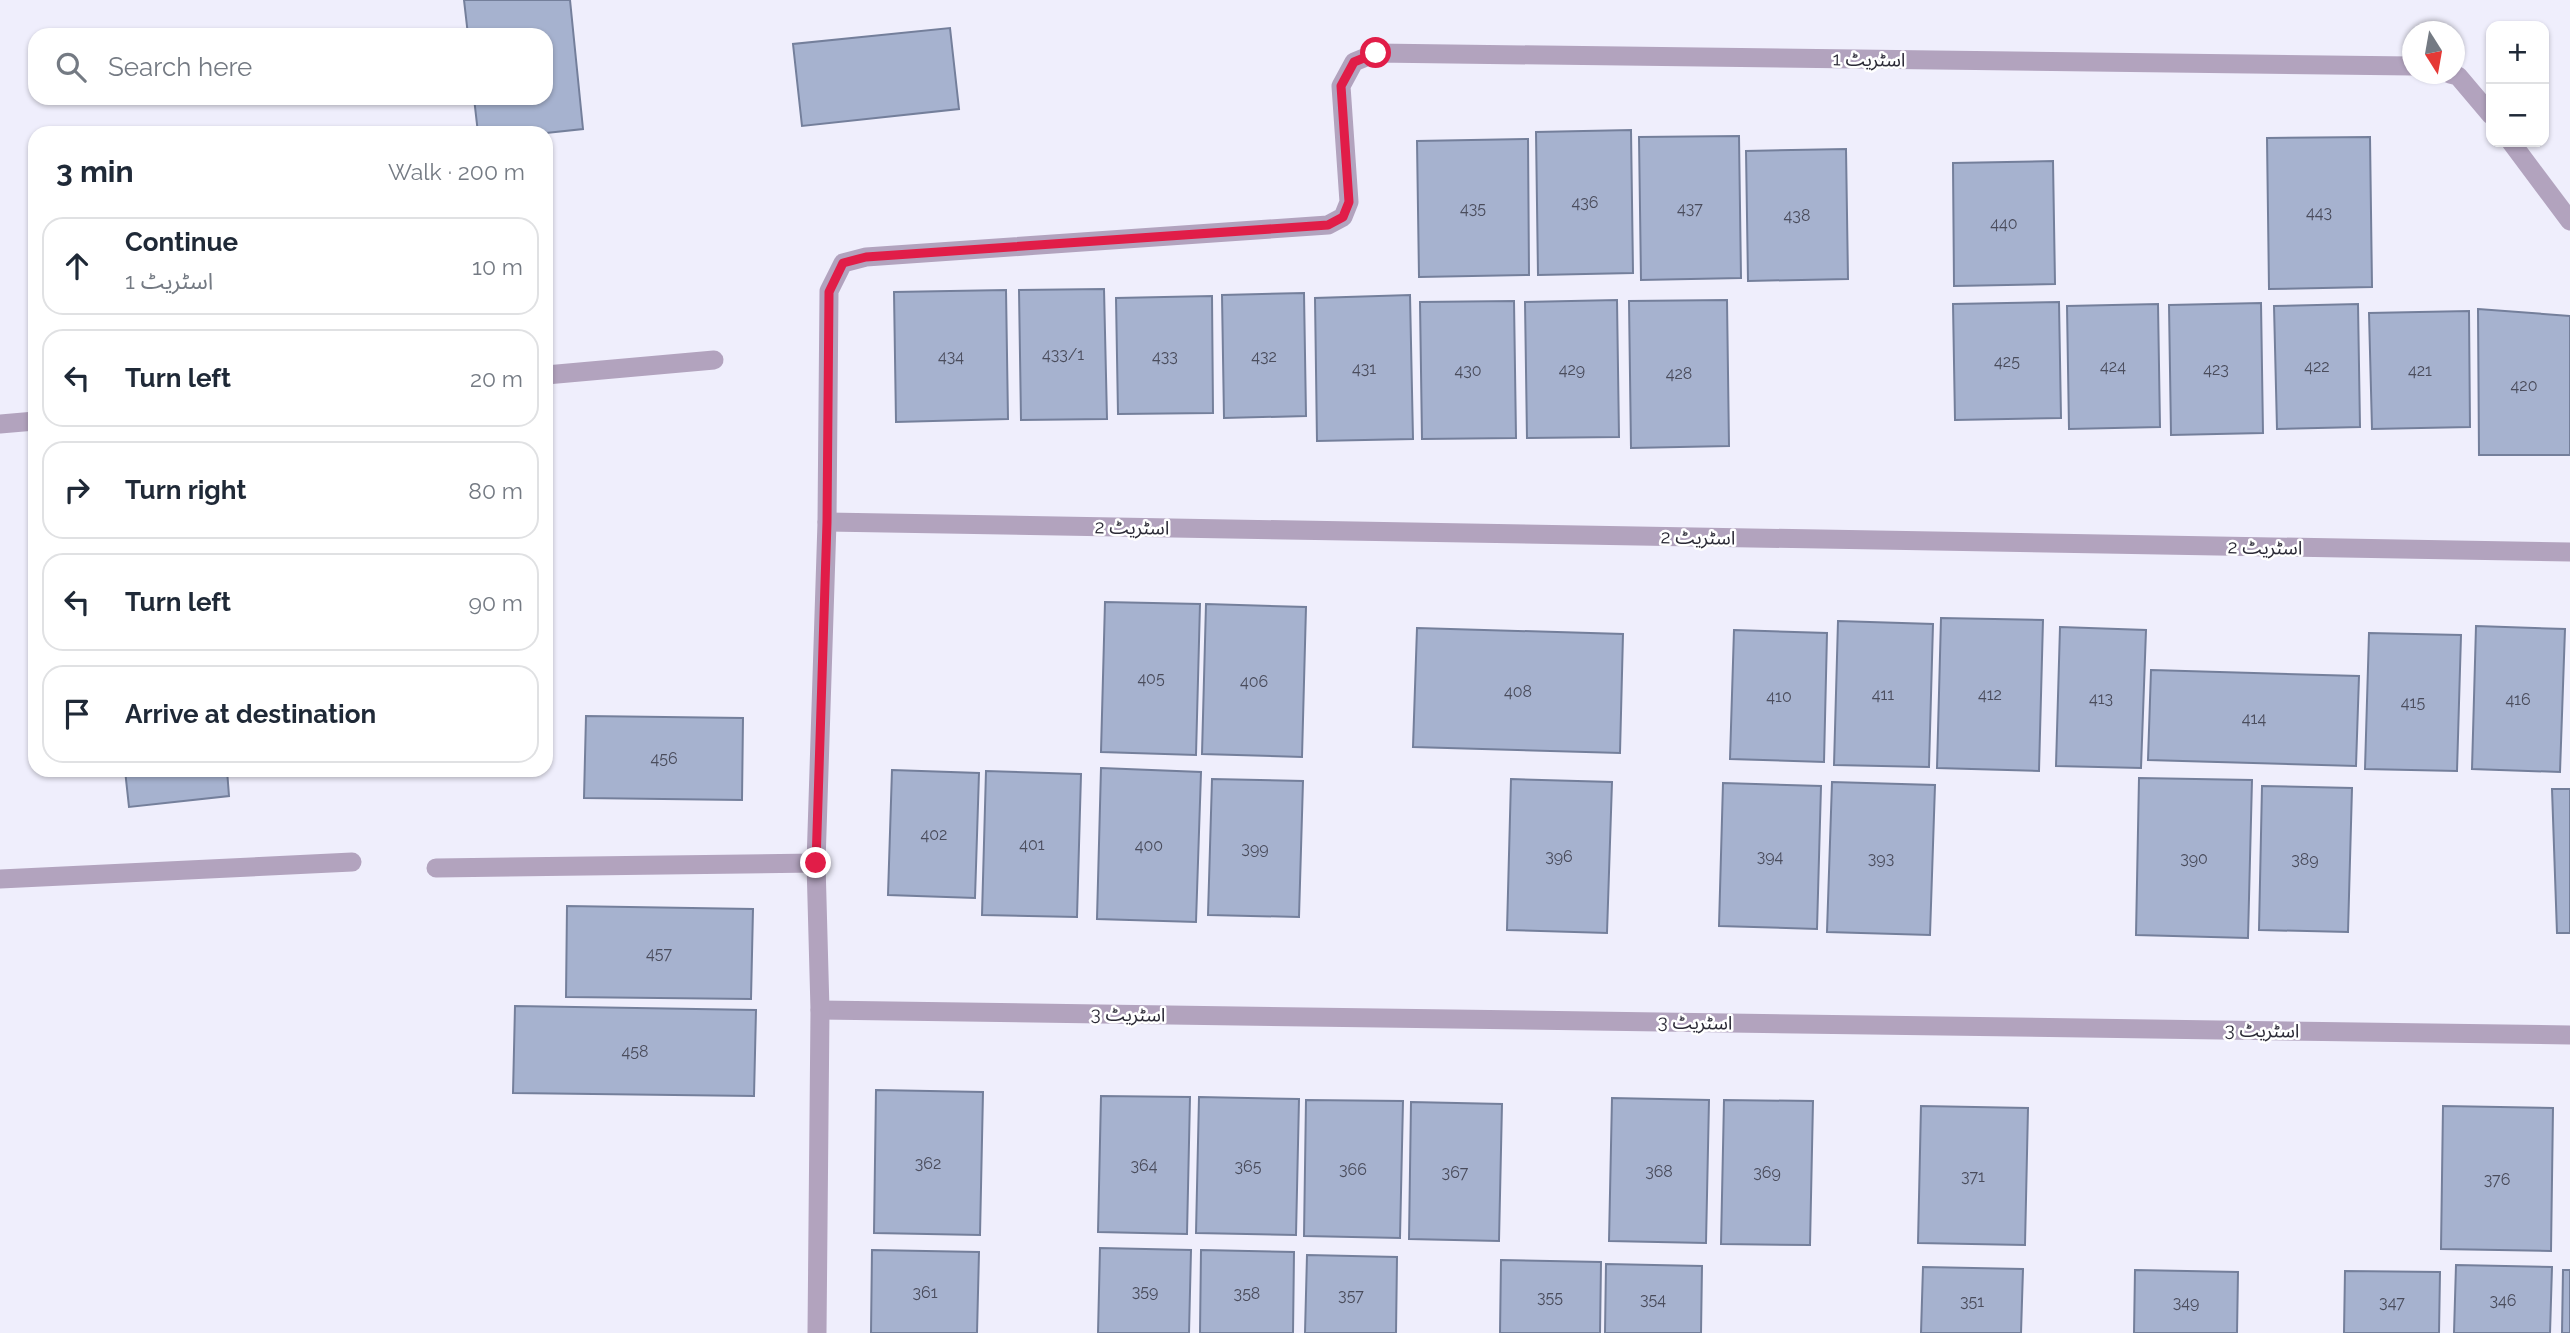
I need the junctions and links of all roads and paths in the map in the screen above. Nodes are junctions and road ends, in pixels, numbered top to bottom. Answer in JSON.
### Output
{"nodes":[{"id":1,"x":2402,"y":66,"type":"edge"},
{"id":2,"x":2465,"y":83,"type":"edge"},
{"id":3,"x":2486,"y":108,"type":"edge"},
{"id":4,"x":2515,"y":147,"type":"edge"},
{"id":5,"x":2570,"y":221,"type":"edge"},
{"id":6,"x":715,"y":360,"type":"dead end"},
{"id":7,"x":553,"y":374,"type":"edge"},
{"id":8,"x":28,"y":422,"type":"edge"},
{"id":9,"x":0,"y":424,"type":"edge"},
{"id":10,"x":827,"y":522,"type":"junction"},
{"id":11,"x":2570,"y":552,"type":"edge"},
{"id":12,"x":352,"y":862,"type":"dead end"},
{"id":13,"x":816,"y":863,"type":"junction"},
{"id":14,"x":436,"y":867,"type":"dead end"},
{"id":15,"x":0,"y":879,"type":"edge"},
{"id":16,"x":820,"y":1010,"type":"junction"},
{"id":17,"x":2570,"y":1035,"type":"edge"},
{"id":18,"x":817,"y":1333,"type":"edge"}],
"edges":[{"from":1,"to":10,"type":"street","name":"اسٹریٹ 1"},
{"from":2,"to":3,"type":"street"},
{"from":4,"to":5,"type":"street"},
{"from":6,"to":7,"type":"street"},
{"from":8,"to":9,"type":"street"},
{"from":10,"to":11,"type":"street","name":"اسٹریٹ 2"},
{"from":10,"to":13,"type":"street"},
{"from":12,"to":15,"type":"street"},
{"from":13,"to":14,"type":"street"},
{"from":13,"to":16,"type":"street"},
{"from":16,"to":17,"type":"street","name":"اسٹریٹ 3"},
{"from":16,"to":18,"type":"street"}]}
